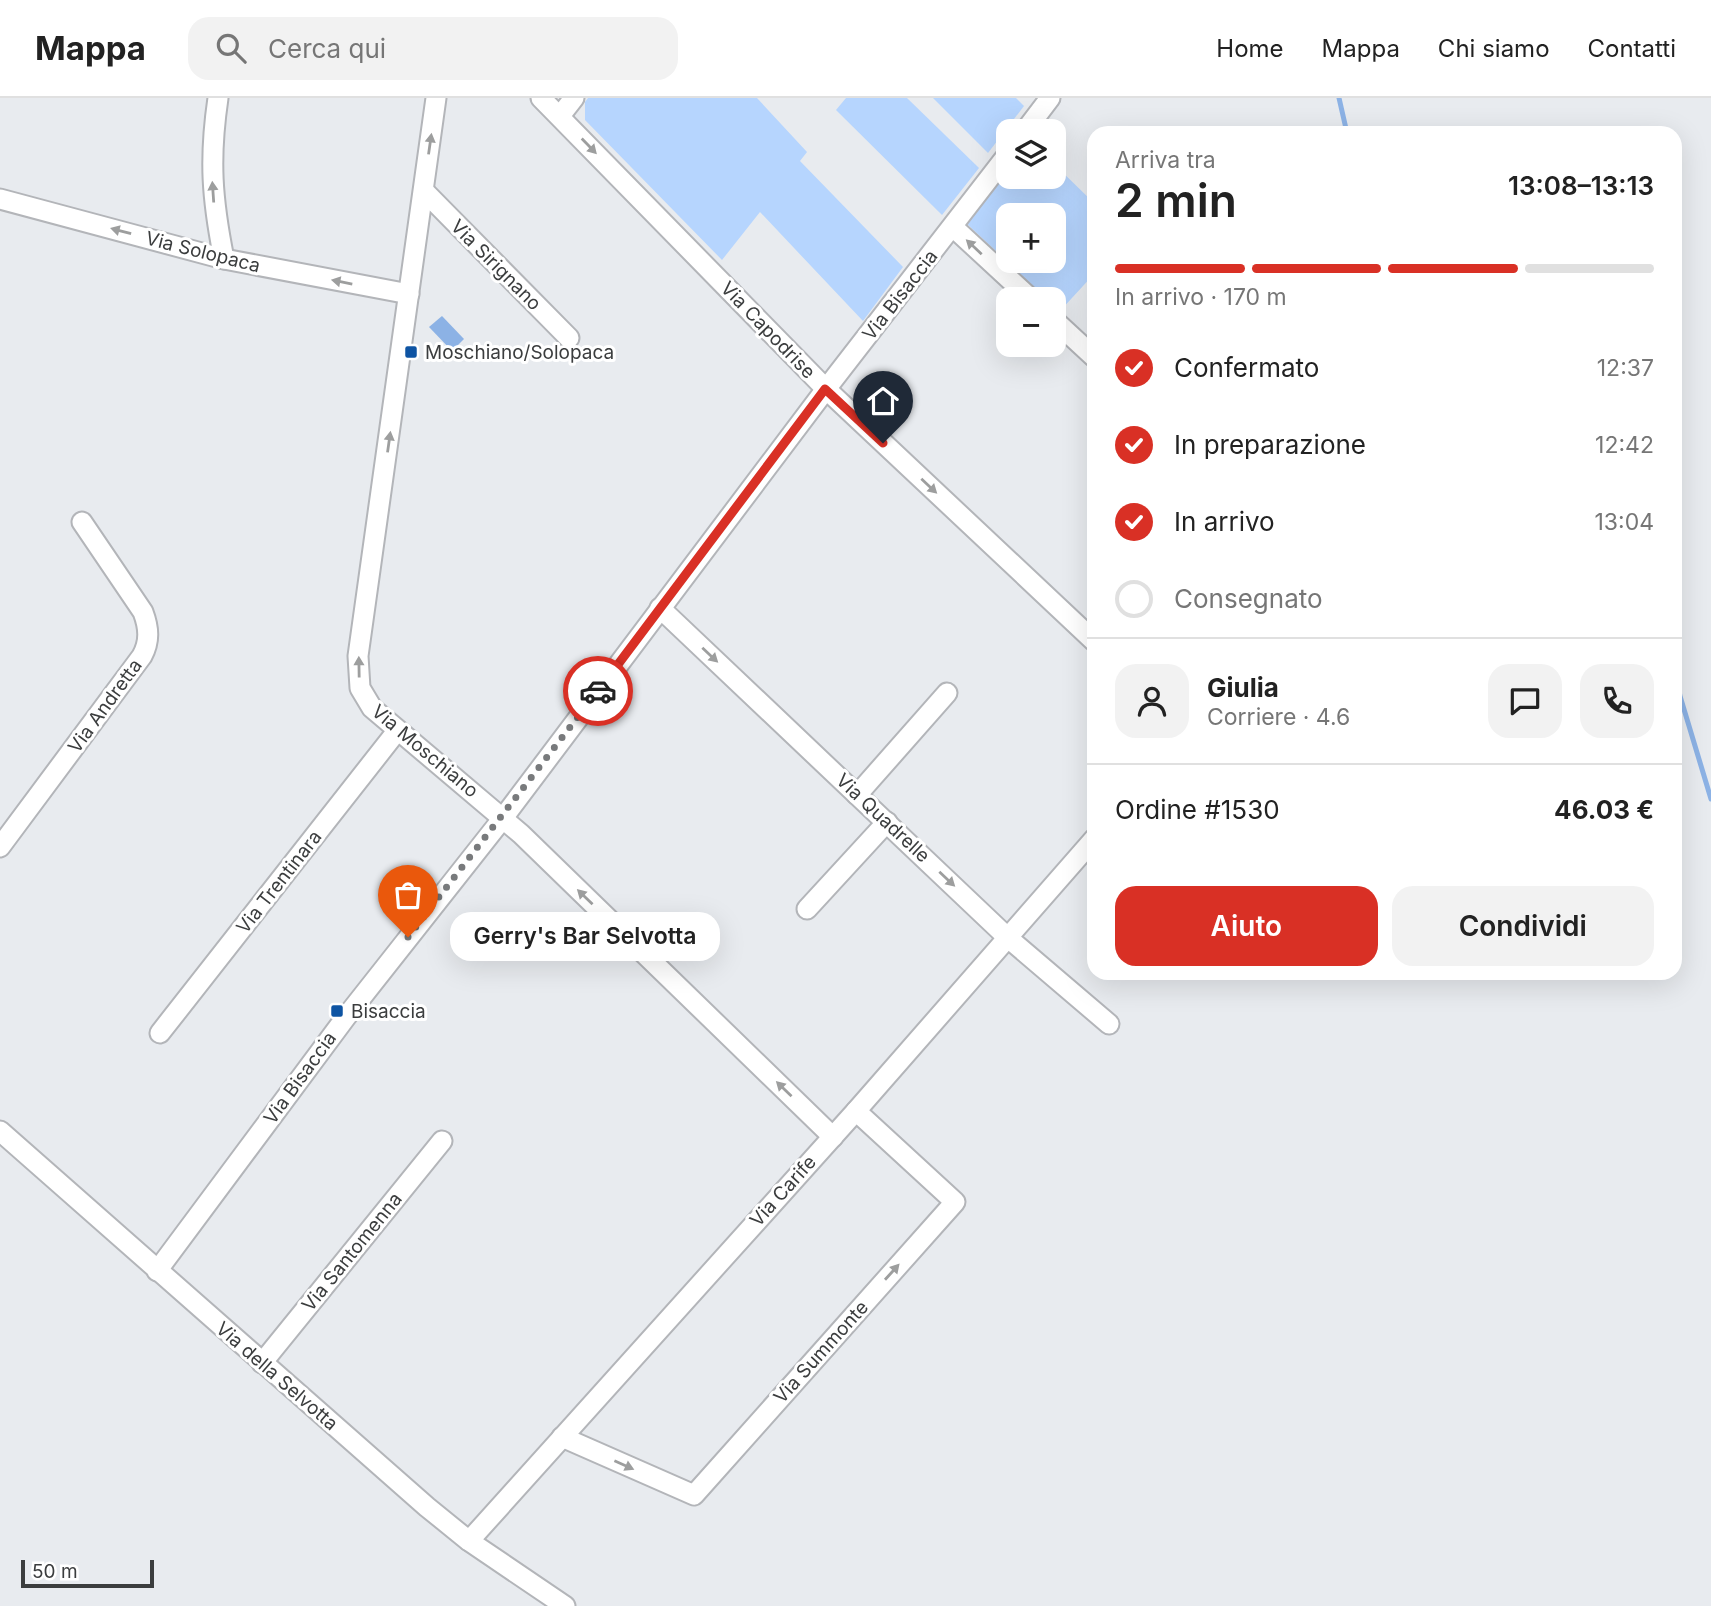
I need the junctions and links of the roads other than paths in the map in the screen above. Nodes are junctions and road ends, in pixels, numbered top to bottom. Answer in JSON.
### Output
{"nodes":[{"id":1,"x":218,"y":98,"type":"edge"},
{"id":2,"x":436,"y":98,"type":"edge"},
{"id":3,"x":541,"y":98,"type":"edge"},
{"id":4,"x":574,"y":98,"type":"edge"},
{"id":5,"x":1050,"y":98,"type":"edge"},
{"id":6,"x":560,"y":116,"type":"junction"},
{"id":7,"x":1034,"y":119,"type":"edge"},
{"id":8,"x":996,"y":170,"type":"edge"},
{"id":9,"x":424,"y":191,"type":"junction"},
{"id":10,"x":0,"y":199,"type":"edge"},
{"id":11,"x":953,"y":227,"type":"junction"},
{"id":12,"x":224,"y":259,"type":"junction"},
{"id":13,"x":1018,"y":287,"type":"edge"},
{"id":14,"x":409,"y":294,"type":"junction"},
{"id":15,"x":1066,"y":331,"type":"edge"},
{"id":16,"x":569,"y":338,"type":"dead end"},
{"id":17,"x":1087,"y":351,"type":"edge"},
{"id":18,"x":825,"y":389,"type":"junction"},
{"id":19,"x":82,"y":522,"type":"dead end"},
{"id":20,"x":660,"y":608,"type":"junction"},
{"id":21,"x":1087,"y":634,"type":"edge"},
{"id":22,"x":947,"y":693,"type":"dead end"},
{"id":23,"x":397,"y":731,"type":"junction"},
{"id":24,"x":858,"y":795,"type":"junction"},
{"id":25,"x":503,"y":818,"type":"junction"},
{"id":26,"x":887,"y":822,"type":"junction"},
{"id":27,"x":0,"y":847,"type":"edge"},
{"id":28,"x":1087,"y":847,"type":"edge"},
{"id":29,"x":807,"y":909,"type":"dead end"},
{"id":30,"x":1007,"y":937,"type":"junction"},
{"id":31,"x":1109,"y":1024,"type":"dead end"},
{"id":32,"x":160,"y":1033,"type":"dead end"},
{"id":33,"x":856,"y":1111,"type":"junction"},
{"id":34,"x":0,"y":1131,"type":"edge"},
{"id":35,"x":833,"y":1137,"type":"junction"},
{"id":36,"x":442,"y":1141,"type":"dead end"},
{"id":37,"x":158,"y":1272,"type":"junction"},
{"id":38,"x":262,"y":1363,"type":"junction"},
{"id":39,"x":562,"y":1437,"type":"junction"},
{"id":40,"x":469,"y":1541,"type":"junction"},
{"id":41,"x":565,"y":1606,"type":"edge"}],
"edges":[{"from":12,"to":1,"type":"street","one_way":true},
{"from":9,"to":2,"type":"street","name":"Via Moschiano","one_way":true},
{"from":3,"to":6,"type":"street","name":"Via Capodrise"},
{"from":4,"to":6,"type":"street"},
{"from":5,"to":7,"type":"street"},
{"from":6,"to":18,"type":"street","name":"Via Capodrise","one_way":true},
{"from":8,"to":11,"type":"street","name":"Via Bisaccia"},
{"from":9,"to":14,"type":"street","name":"Via Moschiano"},
{"from":9,"to":16,"type":"street","name":"Via Sirignano"},
{"from":12,"to":10,"type":"street","name":"Via Solopaca","one_way":true},
{"from":13,"to":11,"type":"street","one_way":true},
{"from":11,"to":18,"type":"street","name":"Via Bisaccia"},
{"from":14,"to":12,"type":"street","name":"Via Solopaca","one_way":true},
{"from":23,"to":14,"type":"street","name":"Via Moschiano","one_way":true},
{"from":15,"to":17,"type":"street"},
{"from":18,"to":20,"type":"street","name":"Via Bisaccia"},
{"from":18,"to":21,"type":"street","name":"Via Capodrise","one_way":true},
{"from":19,"to":27,"type":"street","name":"Via Andretta"},
{"from":20,"to":24,"type":"street","name":"Via Quadrelle","one_way":true},
{"from":20,"to":25,"type":"street","name":"Via Bisaccia"},
{"from":22,"to":24,"type":"street"},
{"from":23,"to":25,"type":"street","name":"Via Moschiano"},
{"from":23,"to":32,"type":"street","name":"Via Trentinara"},
{"from":24,"to":26,"type":"street","name":"Via Quadrelle"},
{"from":35,"to":25,"type":"street","name":"Via Moschiano","one_way":true},
{"from":25,"to":37,"type":"street","name":"Via Bisaccia"},
{"from":26,"to":29,"type":"street"},
{"from":26,"to":30,"type":"street","name":"Via Quadrelle","one_way":true},
{"from":28,"to":30,"type":"street","name":"Via Carife"},
{"from":30,"to":31,"type":"street","name":"Via Quadrelle"},
{"from":30,"to":33,"type":"street","name":"Via Carife"},
{"from":33,"to":35,"type":"street","name":"Via Carife"},
{"from":39,"to":33,"type":"street","name":"Via Summonte","one_way":true},
{"from":34,"to":37,"type":"street","name":"Via della Selvotta"},
{"from":35,"to":39,"type":"street","name":"Via Carife"},
{"from":36,"to":38,"type":"street","name":"Via Santomenna"},
{"from":37,"to":38,"type":"street","name":"Via della Selvotta"},
{"from":38,"to":40,"type":"street","name":"Via della Selvotta"},
{"from":39,"to":40,"type":"street","name":"Via Carife"},
{"from":40,"to":41,"type":"street","name":"Via della Selvotta"}]}
